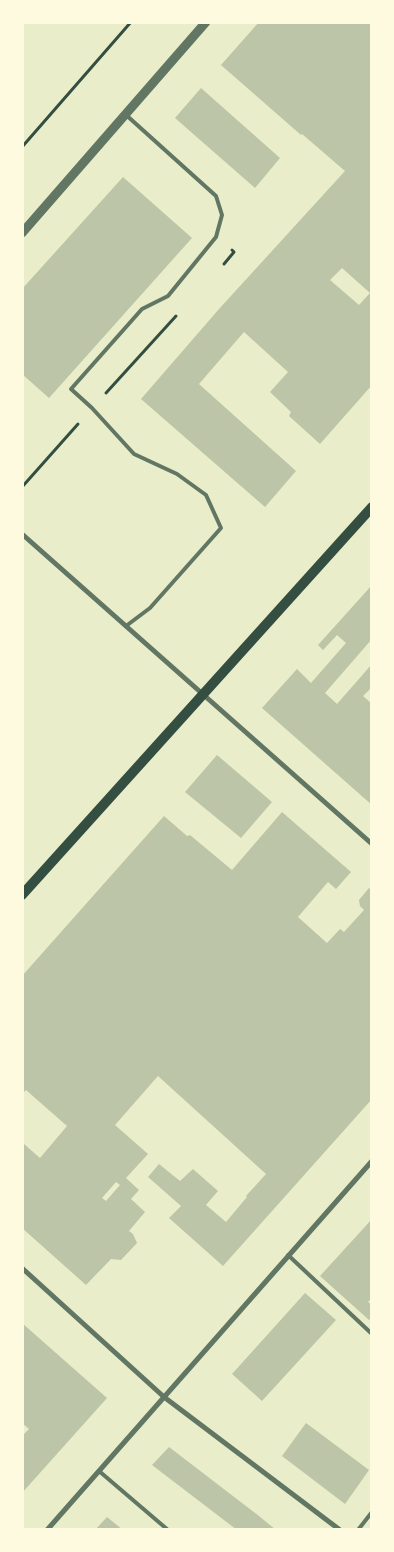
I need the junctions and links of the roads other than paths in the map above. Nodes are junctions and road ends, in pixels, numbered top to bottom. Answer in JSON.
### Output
{"nodes":[{"id":1,"x":206,"y":22,"type":"edge"},
{"id":2,"x":125,"y":114,"type":"junction"},
{"id":3,"x":22,"y":233,"type":"edge"},
{"id":4,"x":372,"y":507,"type":"edge"},
{"id":5,"x":22,"y":534,"type":"edge"},
{"id":6,"x":126,"y":626,"type":"junction"},
{"id":7,"x":203,"y":694,"type":"junction"},
{"id":8,"x":372,"y":844,"type":"edge"},
{"id":9,"x":22,"y":895,"type":"edge"},
{"id":10,"x":372,"y":1161,"type":"edge"},
{"id":11,"x":288,"y":1255,"type":"junction"},
{"id":12,"x":22,"y":1268,"type":"edge"},
{"id":13,"x":372,"y":1334,"type":"edge"},
{"id":14,"x":164,"y":1397,"type":"junction"},
{"id":15,"x":99,"y":1471,"type":"junction"},
{"id":16,"x":372,"y":1512,"type":"edge"},
{"id":17,"x":47,"y":1530,"type":"edge"},
{"id":18,"x":168,"y":1530,"type":"edge"},
{"id":19,"x":340,"y":1530,"type":"edge"},
{"id":20,"x":358,"y":1530,"type":"edge"}],
"edges":[{"from":1,"to":2,"type":"street"},
{"from":2,"to":3,"type":"street"},
{"from":2,"to":6,"type":"lane"},
{"from":4,"to":7,"type":"main road"},
{"from":5,"to":6,"type":"street"},
{"from":6,"to":7,"type":"street"},
{"from":7,"to":8,"type":"street"},
{"from":7,"to":9,"type":"main road"},
{"from":10,"to":11,"type":"street"},
{"from":11,"to":13,"type":"lane"},
{"from":11,"to":14,"type":"street"},
{"from":12,"to":14,"type":"street"},
{"from":14,"to":15,"type":"street"},
{"from":14,"to":19,"type":"street"},
{"from":15,"to":17,"type":"street"},
{"from":15,"to":18,"type":"lane"},
{"from":16,"to":20,"type":"lane"}]}
